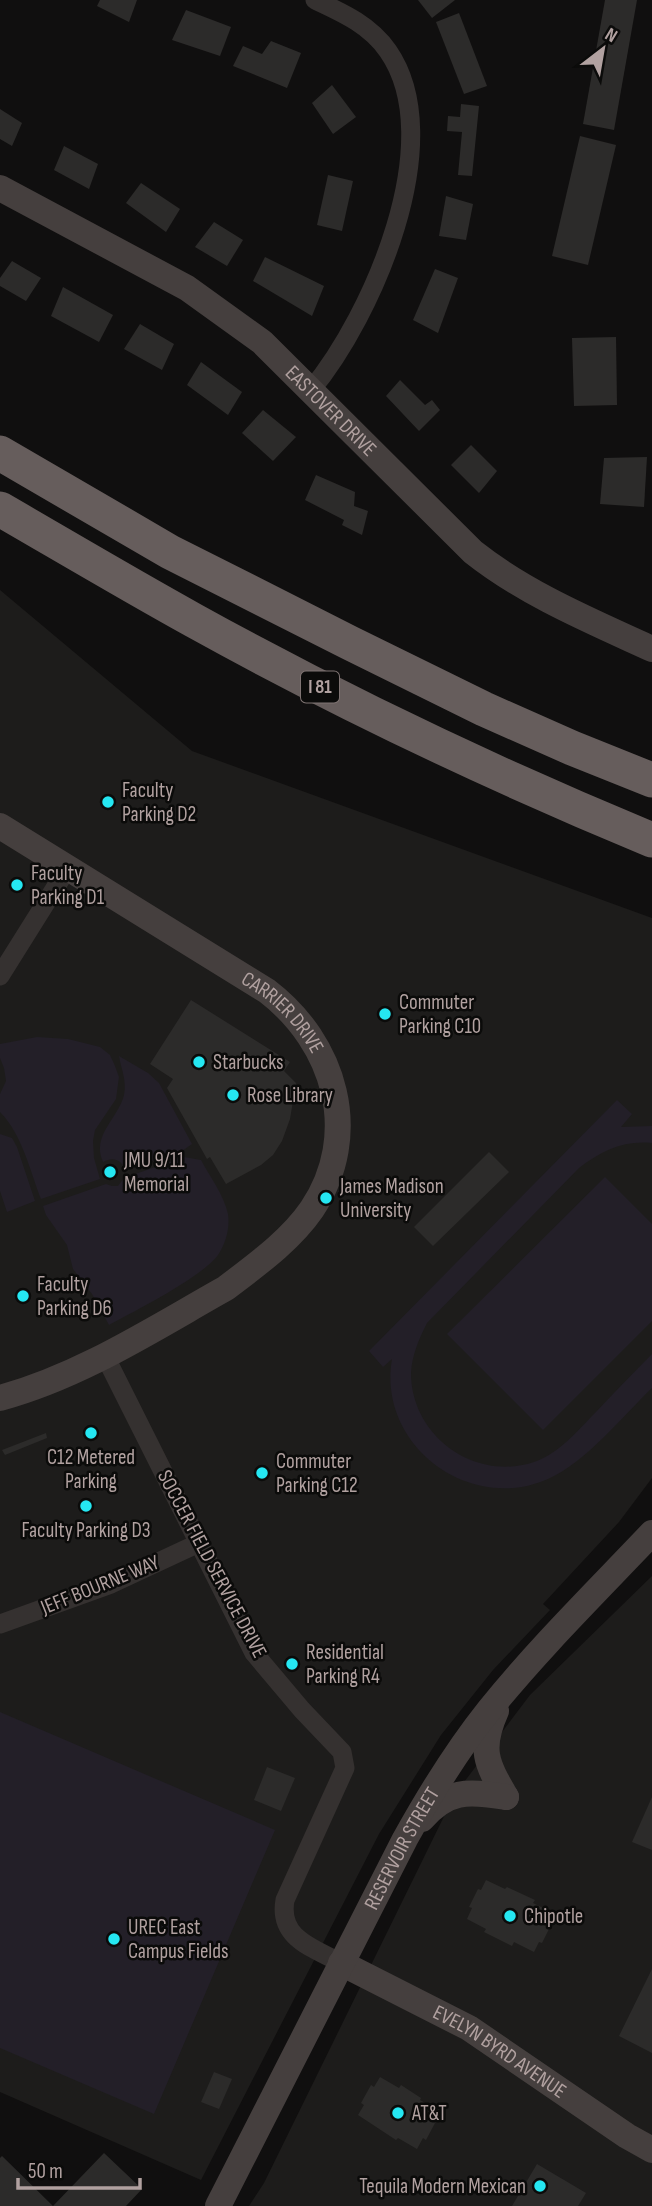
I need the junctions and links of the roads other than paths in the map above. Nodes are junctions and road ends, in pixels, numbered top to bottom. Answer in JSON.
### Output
{"nodes":[{"id":1,"x":315,"y":0,"type":"edge"},
{"id":2,"x":0,"y":188,"type":"edge"},
{"id":3,"x":311,"y":390,"type":"junction"},
{"id":4,"x":0,"y":453,"type":"edge"},
{"id":5,"x":0,"y":509,"type":"edge"},
{"id":6,"x":652,"y":649,"type":"edge"},
{"id":7,"x":652,"y":780,"type":"edge"},
{"id":8,"x":0,"y":826,"type":"edge"},
{"id":9,"x":652,"y":840,"type":"edge"},
{"id":10,"x":67,"y":869,"type":"junction"},
{"id":11,"x":0,"y":976,"type":"edge"},
{"id":12,"x":105,"y":1356,"type":"junction"},
{"id":13,"x":0,"y":1398,"type":"edge"},
{"id":14,"x":652,"y":1533,"type":"edge"},
{"id":15,"x":199,"y":1543,"type":"junction"},
{"id":16,"x":0,"y":1624,"type":"edge"},
{"id":17,"x":504,"y":1692,"type":"junction"},
{"id":18,"x":405,"y":1839,"type":"junction"},
{"id":19,"x":341,"y":1963,"type":"junction"},
{"id":20,"x":652,"y":2150,"type":"edge"},
{"id":21,"x":218,"y":2206,"type":"edge"}],
"edges":[{"from":1,"to":3,"type":"street"},
{"from":2,"to":3,"type":"street","name":"EASTOVER DRIVE"},
{"from":3,"to":6,"type":"street","name":"EASTOVER DRIVE"},
{"from":4,"to":7,"type":"highway","number":"I 81"},
{"from":5,"to":9,"type":"highway","number":"I 81"},
{"from":8,"to":10,"type":"street","name":"CARRIER DRIVE"},
{"from":10,"to":11,"type":"street"},
{"from":10,"to":12,"type":"street","name":"CARRIER DRIVE"},
{"from":12,"to":13,"type":"street","name":"CARRIER DRIVE"},
{"from":12,"to":15,"type":"street","name":"SOCCER FIELD SERVICE DRIVE"},
{"from":14,"to":17,"type":"street","name":"RESERVOIR STREET"},
{"from":15,"to":16,"type":"street","name":"JEFF BOURNE WAY"},
{"from":15,"to":19,"type":"street","name":"SOCCER FIELD SERVICE DRIVE"},
{"from":17,"to":18,"type":"street","name":"RESERVOIR STREET"},
{"from":17,"to":18,"type":"street"},
{"from":18,"to":19,"type":"street","name":"RESERVOIR STREET"},
{"from":19,"to":20,"type":"street","name":"EVELYN BYRD AVENUE"},
{"from":19,"to":21,"type":"street","name":"RESERVOIR STREET"}]}
